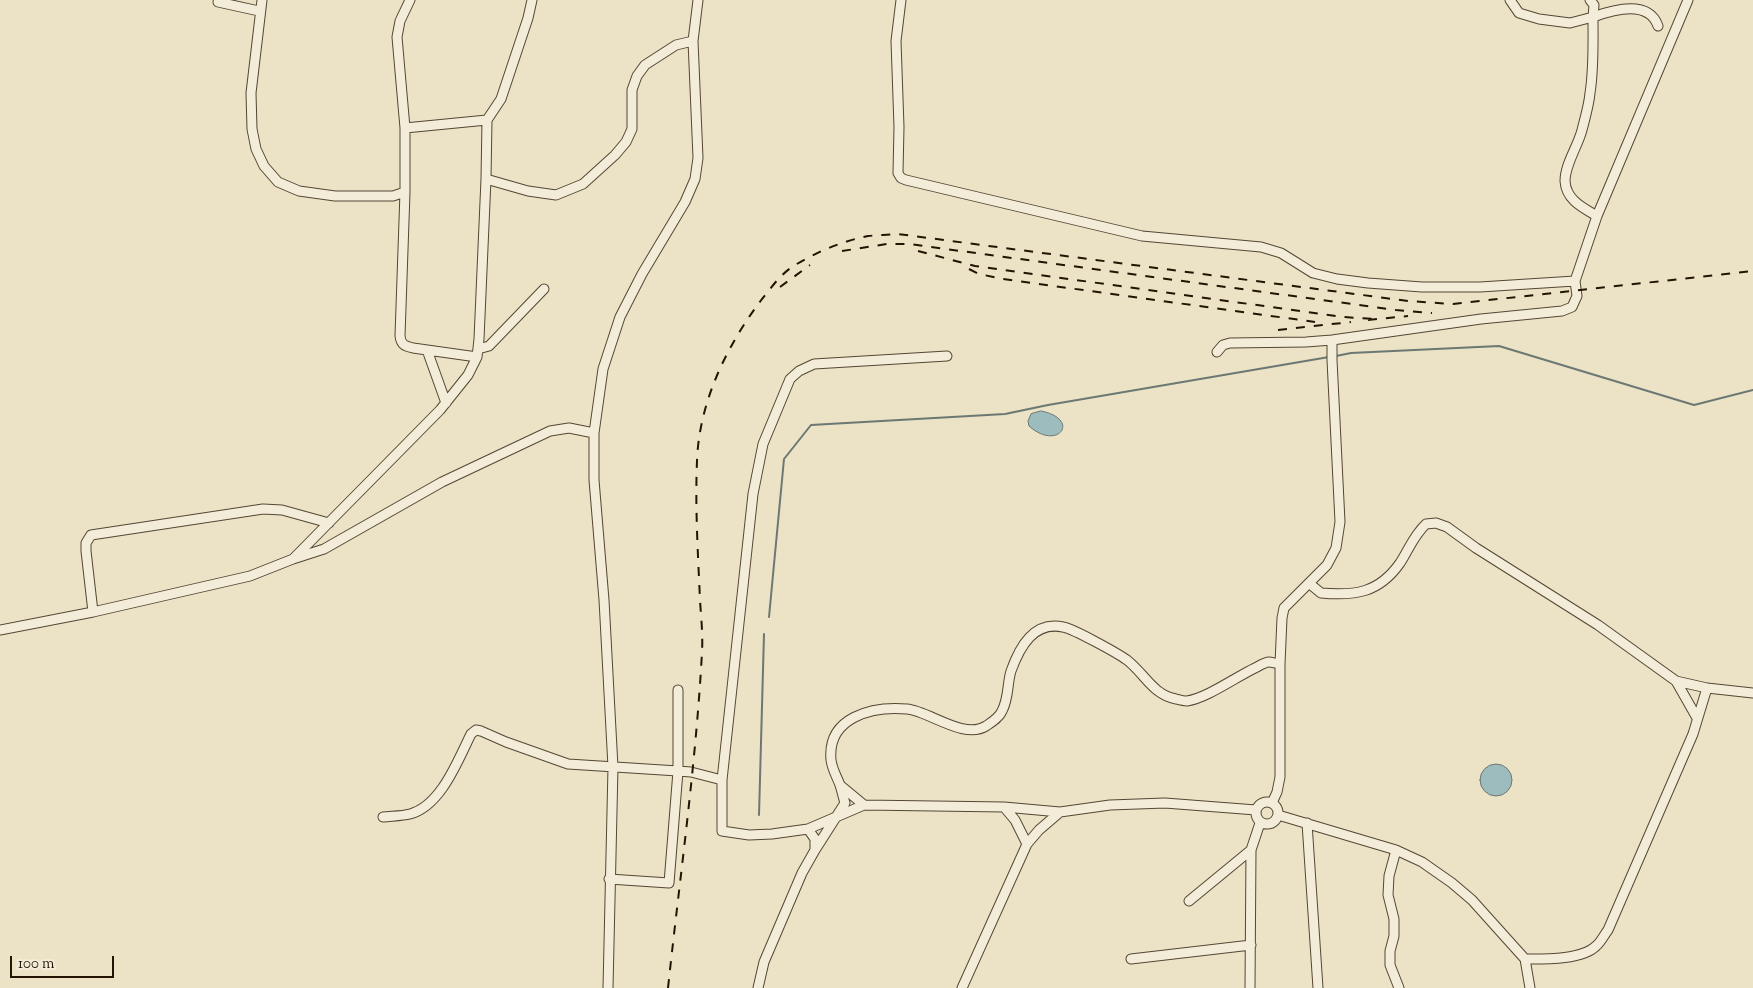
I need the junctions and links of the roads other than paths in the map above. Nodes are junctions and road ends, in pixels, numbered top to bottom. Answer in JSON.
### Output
{"nodes":[{"id":1,"x":262,"y":0,"type":"edge"},
{"id":2,"x":410,"y":0,"type":"edge"},
{"id":3,"x":532,"y":0,"type":"edge"},
{"id":4,"x":698,"y":0,"type":"edge"},
{"id":5,"x":901,"y":0,"type":"edge"},
{"id":6,"x":1510,"y":0,"type":"edge"},
{"id":7,"x":1590,"y":0,"type":"edge"},
{"id":8,"x":1688,"y":0,"type":"edge"},
{"id":9,"x":218,"y":2,"type":"dead end"},
{"id":10,"x":259,"y":11,"type":"junction"},
{"id":11,"x":1593,"y":16,"type":"junction"},
{"id":12,"x":1658,"y":26,"type":"dead end"},
{"id":13,"x":693,"y":41,"type":"junction"},
{"id":14,"x":487,"y":120,"type":"junction"},
{"id":15,"x":405,"y":128,"type":"junction"},
{"id":16,"x":486,"y":179,"type":"junction"},
{"id":17,"x":405,"y":192,"type":"junction"},
{"id":18,"x":1597,"y":216,"type":"junction"},
{"id":19,"x":1575,"y":281,"type":"junction"},
{"id":20,"x":544,"y":288,"type":"dead end"},
{"id":21,"x":1332,"y":340,"type":"junction"},
{"id":22,"x":427,"y":350,"type":"junction"},
{"id":23,"x":1217,"y":352,"type":"dead end"},
{"id":24,"x":477,"y":353,"type":"junction"},
{"id":25,"x":947,"y":356,"type":"dead end"},
{"id":26,"x":446,"y":403,"type":"junction"},
{"id":27,"x":594,"y":433,"type":"junction"},
{"id":28,"x":329,"y":523,"type":"junction"},
{"id":29,"x":293,"y":559,"type":"junction"},
{"id":30,"x":1310,"y":584,"type":"junction"},
{"id":31,"x":93,"y":612,"type":"junction"},
{"id":32,"x":0,"y":630,"type":"edge"},
{"id":33,"x":1280,"y":664,"type":"junction"},
{"id":34,"x":1676,"y":681,"type":"junction"},
{"id":35,"x":1707,"y":688,"type":"junction"},
{"id":36,"x":678,"y":690,"type":"dead end"},
{"id":37,"x":1753,"y":693,"type":"edge"},
{"id":38,"x":1697,"y":718,"type":"junction"},
{"id":39,"x":613,"y":767,"type":"junction"},
{"id":40,"x":678,"y":771,"type":"junction"},
{"id":41,"x":722,"y":780,"type":"junction"},
{"id":42,"x":841,"y":786,"type":"junction"},
{"id":43,"x":1272,"y":803,"type":"junction"},
{"id":44,"x":864,"y":805,"type":"junction"},
{"id":45,"x":1004,"y":807,"type":"junction"},
{"id":46,"x":1256,"y":810,"type":"junction"},
{"id":47,"x":1060,"y":812,"type":"junction"},
{"id":48,"x":1278,"y":815,"type":"junction"},
{"id":49,"x":836,"y":816,"type":"junction"},
{"id":50,"x":383,"y":817,"type":"dead end"},
{"id":51,"x":1307,"y":822,"type":"junction"},
{"id":52,"x":1260,"y":823,"type":"junction"},
{"id":53,"x":808,"y":829,"type":"junction"},
{"id":54,"x":1027,"y":844,"type":"junction"},
{"id":55,"x":815,"y":850,"type":"junction"},
{"id":56,"x":1251,"y":850,"type":"junction"},
{"id":57,"x":1396,"y":850,"type":"junction"},
{"id":58,"x":610,"y":879,"type":"junction"},
{"id":59,"x":1189,"y":901,"type":"dead end"},
{"id":60,"x":1251,"y":945,"type":"junction"},
{"id":61,"x":1131,"y":959,"type":"dead end"},
{"id":62,"x":1525,"y":959,"type":"junction"},
{"id":63,"x":608,"y":988,"type":"edge"},
{"id":64,"x":758,"y":988,"type":"edge"},
{"id":65,"x":962,"y":988,"type":"edge"},
{"id":66,"x":1250,"y":988,"type":"edge"},
{"id":67,"x":1318,"y":988,"type":"edge"},
{"id":68,"x":1399,"y":988,"type":"edge"},
{"id":69,"x":1530,"y":988,"type":"edge"}],
"edges":[{"from":1,"to":10,"type":"street"},
{"from":2,"to":15,"type":"street"},
{"from":3,"to":14,"type":"street"},
{"from":4,"to":13,"type":"street"},
{"from":5,"to":19,"type":"street"},
{"from":6,"to":11,"type":"street"},
{"from":7,"to":11,"type":"street"},
{"from":8,"to":18,"type":"street"},
{"from":9,"to":10,"type":"street"},
{"from":10,"to":17,"type":"street"},
{"from":11,"to":12,"type":"street"},
{"from":11,"to":18,"type":"street"},
{"from":13,"to":16,"type":"street"},
{"from":13,"to":27,"type":"street"},
{"from":14,"to":15,"type":"street"},
{"from":14,"to":16,"type":"street"},
{"from":15,"to":17,"type":"street"},
{"from":16,"to":24,"type":"street"},
{"from":17,"to":22,"type":"street"},
{"from":18,"to":19,"type":"street"},
{"from":19,"to":21,"type":"street"},
{"from":20,"to":24,"type":"street"},
{"from":21,"to":23,"type":"street"},
{"from":21,"to":30,"type":"street"},
{"from":22,"to":24,"type":"street"},
{"from":22,"to":26,"type":"street"},
{"from":24,"to":26,"type":"street"},
{"from":25,"to":41,"type":"street"},
{"from":26,"to":28,"type":"street"},
{"from":27,"to":29,"type":"street"},
{"from":27,"to":39,"type":"street"},
{"from":28,"to":29,"type":"street"},
{"from":28,"to":31,"type":"street"},
{"from":29,"to":31,"type":"street"},
{"from":30,"to":33,"type":"street"},
{"from":30,"to":34,"type":"street"},
{"from":31,"to":32,"type":"street"},
{"from":33,"to":42,"type":"street"},
{"from":33,"to":43,"type":"street"},
{"from":34,"to":35,"type":"street"},
{"from":34,"to":38,"type":"street"},
{"from":35,"to":37,"type":"street"},
{"from":35,"to":38,"type":"street"},
{"from":36,"to":40,"type":"street"},
{"from":38,"to":62,"type":"street"},
{"from":39,"to":40,"type":"street"},
{"from":39,"to":50,"type":"street"},
{"from":39,"to":58,"type":"street"},
{"from":40,"to":41,"type":"street"},
{"from":40,"to":58,"type":"street"},
{"from":41,"to":53,"type":"street"},
{"from":42,"to":44,"type":"street"},
{"from":42,"to":49,"type":"street"},
{"from":43,"to":46,"type":"street"},
{"from":43,"to":48,"type":"street"},
{"from":44,"to":45,"type":"street"},
{"from":44,"to":49,"type":"street"},
{"from":45,"to":47,"type":"street"},
{"from":45,"to":54,"type":"street"},
{"from":46,"to":47,"type":"street"},
{"from":46,"to":52,"type":"street"},
{"from":47,"to":54,"type":"street"},
{"from":48,"to":51,"type":"street"},
{"from":48,"to":52,"type":"street"},
{"from":49,"to":53,"type":"street"},
{"from":49,"to":55,"type":"street"},
{"from":51,"to":57,"type":"street"},
{"from":51,"to":67,"type":"street"},
{"from":52,"to":56,"type":"street"},
{"from":53,"to":55,"type":"street"},
{"from":54,"to":65,"type":"street"},
{"from":55,"to":64,"type":"street"},
{"from":56,"to":59,"type":"street"},
{"from":56,"to":60,"type":"street"},
{"from":57,"to":62,"type":"street"},
{"from":57,"to":68,"type":"street"},
{"from":58,"to":63,"type":"street"},
{"from":60,"to":61,"type":"street"},
{"from":60,"to":66,"type":"street"},
{"from":62,"to":69,"type":"street"}]}
